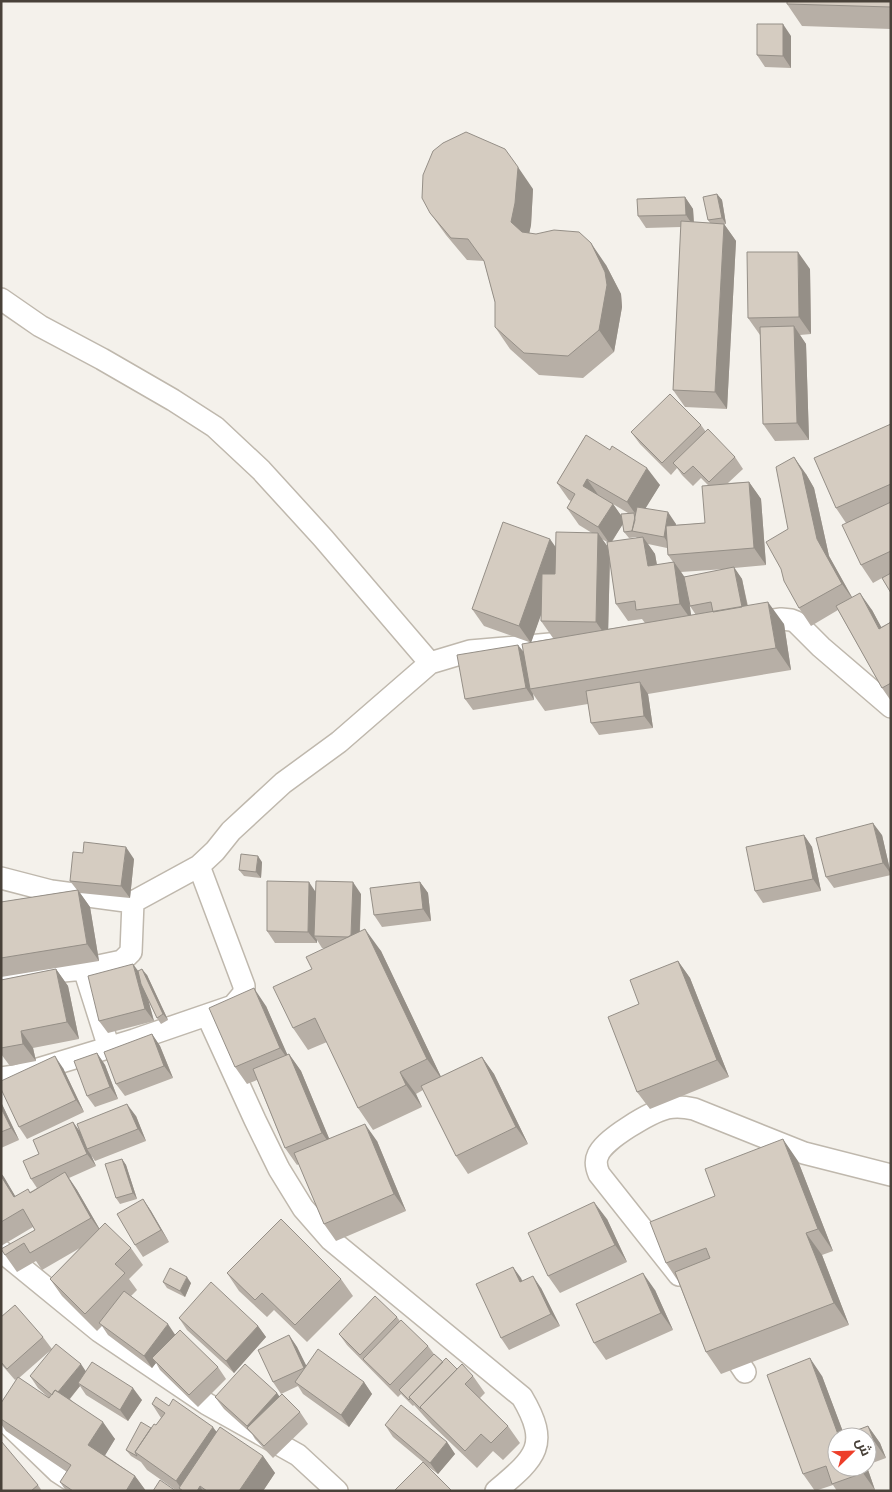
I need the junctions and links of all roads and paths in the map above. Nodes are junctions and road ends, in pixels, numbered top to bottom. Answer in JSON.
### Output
{"nodes":[{"id":1,"x":1,"y":300,"type":"edge"},
{"id":2,"x":732,"y":626,"type":"edge"},
{"id":3,"x":568,"y":643,"type":"edge"},
{"id":4,"x":430,"y":663,"type":"junction"},
{"id":5,"x":891,"y":707,"type":"edge"},
{"id":6,"x":199,"y":866,"type":"junction"},
{"id":7,"x":1,"y":878,"type":"edge"},
{"id":8,"x":133,"y":902,"type":"junction"},
{"id":9,"x":84,"y":969,"type":"junction"},
{"id":10,"x":1,"y":977,"type":"edge"},
{"id":11,"x":207,"y":1016,"type":"junction"},
{"id":12,"x":109,"y":1048,"type":"junction"},
{"id":13,"x":1,"y":1078,"type":"edge"},
{"id":14,"x":891,"y":1175,"type":"edge"},
{"id":15,"x":1,"y":1250,"type":"edge"},
{"id":16,"x":691,"y":1293,"type":"edge"},
{"id":17,"x":713,"y":1324,"type":"edge"},
{"id":18,"x":745,"y":1372,"type":"dead end"},
{"id":19,"x":1,"y":1418,"type":"edge"},
{"id":20,"x":87,"y":1491,"type":"edge"},
{"id":21,"x":337,"y":1491,"type":"edge"},
{"id":22,"x":496,"y":1491,"type":"edge"}],
"edges":[{"from":1,"to":4,"type":"street"},
{"from":2,"to":5,"type":"street"},
{"from":3,"to":4,"type":"street"},
{"from":4,"to":6,"type":"street"},
{"from":6,"to":8,"type":"street"},
{"from":6,"to":11,"type":"street"},
{"from":7,"to":8,"type":"street"},
{"from":8,"to":9,"type":"street"},
{"from":9,"to":10,"type":"street"},
{"from":9,"to":12,"type":"street"},
{"from":11,"to":12,"type":"street"},
{"from":11,"to":22,"type":"street"},
{"from":12,"to":13,"type":"street"},
{"from":14,"to":16,"type":"street"},
{"from":15,"to":21,"type":"street"},
{"from":17,"to":18,"type":"street"},
{"from":19,"to":20,"type":"street"}]}
